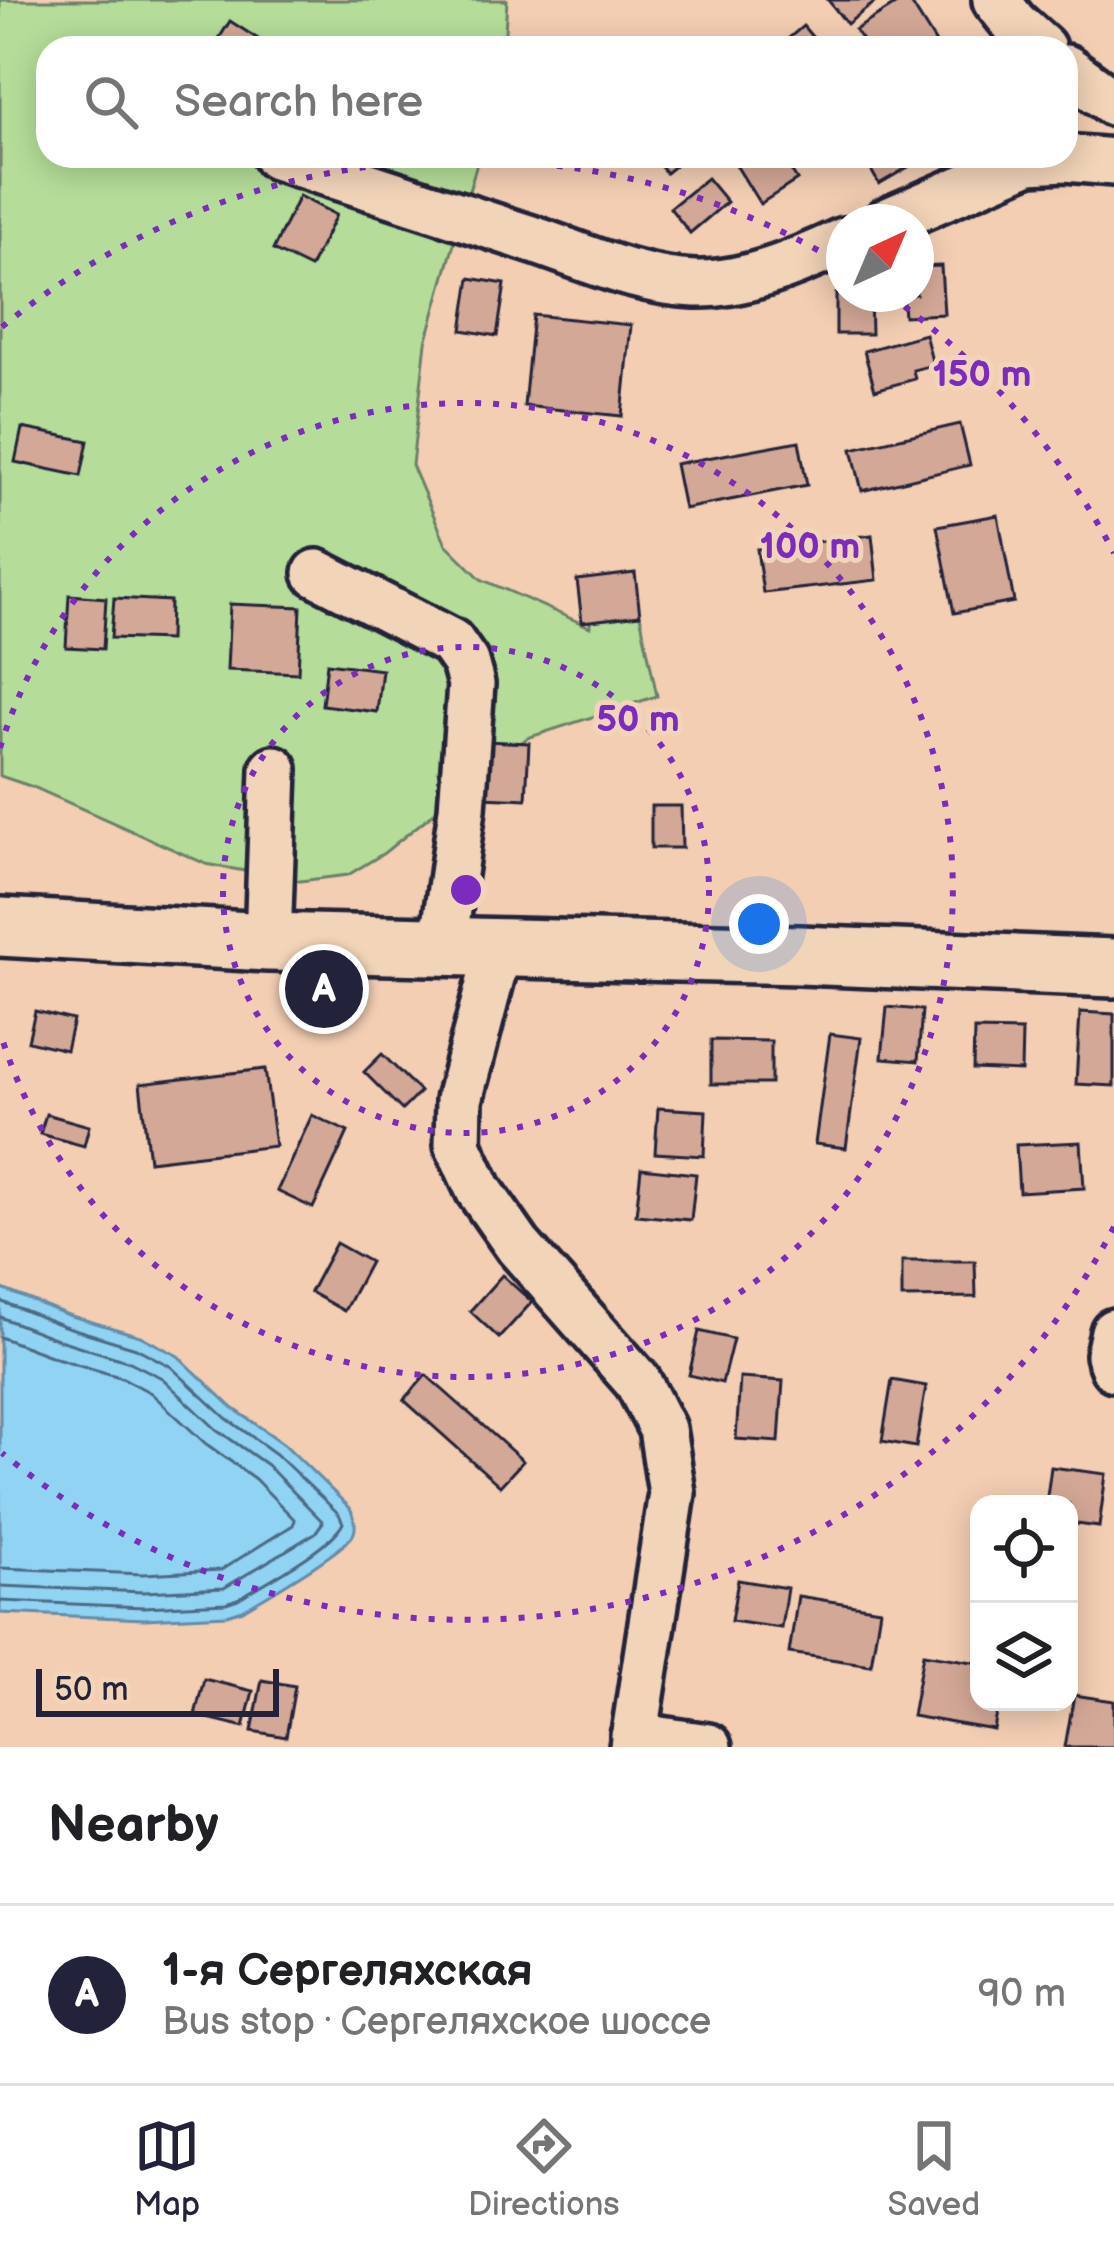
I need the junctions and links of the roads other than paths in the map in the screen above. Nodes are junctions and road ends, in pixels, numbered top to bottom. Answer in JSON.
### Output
{"nodes":[{"id":1,"x":996,"y":0,"type":"edge"},
{"id":2,"x":1029,"y":36,"type":"edge"},
{"id":3,"x":1078,"y":77,"type":"edge"},
{"id":4,"x":1114,"y":103,"type":"edge"},
{"id":5,"x":1078,"y":159,"type":"edge"},
{"id":6,"x":1114,"y":162,"type":"edge"},
{"id":7,"x":313,"y":168,"type":"edge"},
{"id":8,"x":1011,"y":168,"type":"edge"},
{"id":9,"x":928,"y":204,"type":"edge"},
{"id":10,"x":826,"y":249,"type":"edge"},
{"id":11,"x":317,"y":573,"type":"dead end"},
{"id":12,"x":274,"y":769,"type":"dead end"},
{"id":13,"x":0,"y":927,"type":"edge"},
{"id":14,"x":268,"y":942,"type":"junction"},
{"id":15,"x":471,"y":946,"type":"junction"},
{"id":16,"x":1114,"y":968,"type":"edge"},
{"id":17,"x":1114,"y":1332,"type":"edge"},
{"id":18,"x":1114,"y":1368,"type":"edge"},
{"id":19,"x":633,"y":1741,"type":"edge"},
{"id":20,"x":708,"y":1747,"type":"edge"}],
"edges":[{"from":1,"to":2,"type":"street"},
{"from":3,"to":4,"type":"street"},
{"from":5,"to":6,"type":"street"},
{"from":7,"to":10,"type":"street"},
{"from":8,"to":9,"type":"street"},
{"from":11,"to":15,"type":"street"},
{"from":12,"to":14,"type":"street"},
{"from":13,"to":14,"type":"main road"},
{"from":14,"to":15,"type":"main road"},
{"from":15,"to":16,"type":"main road"},
{"from":15,"to":19,"type":"street"},
{"from":17,"to":18,"type":"street"},
{"from":19,"to":20,"type":"street"}]}
